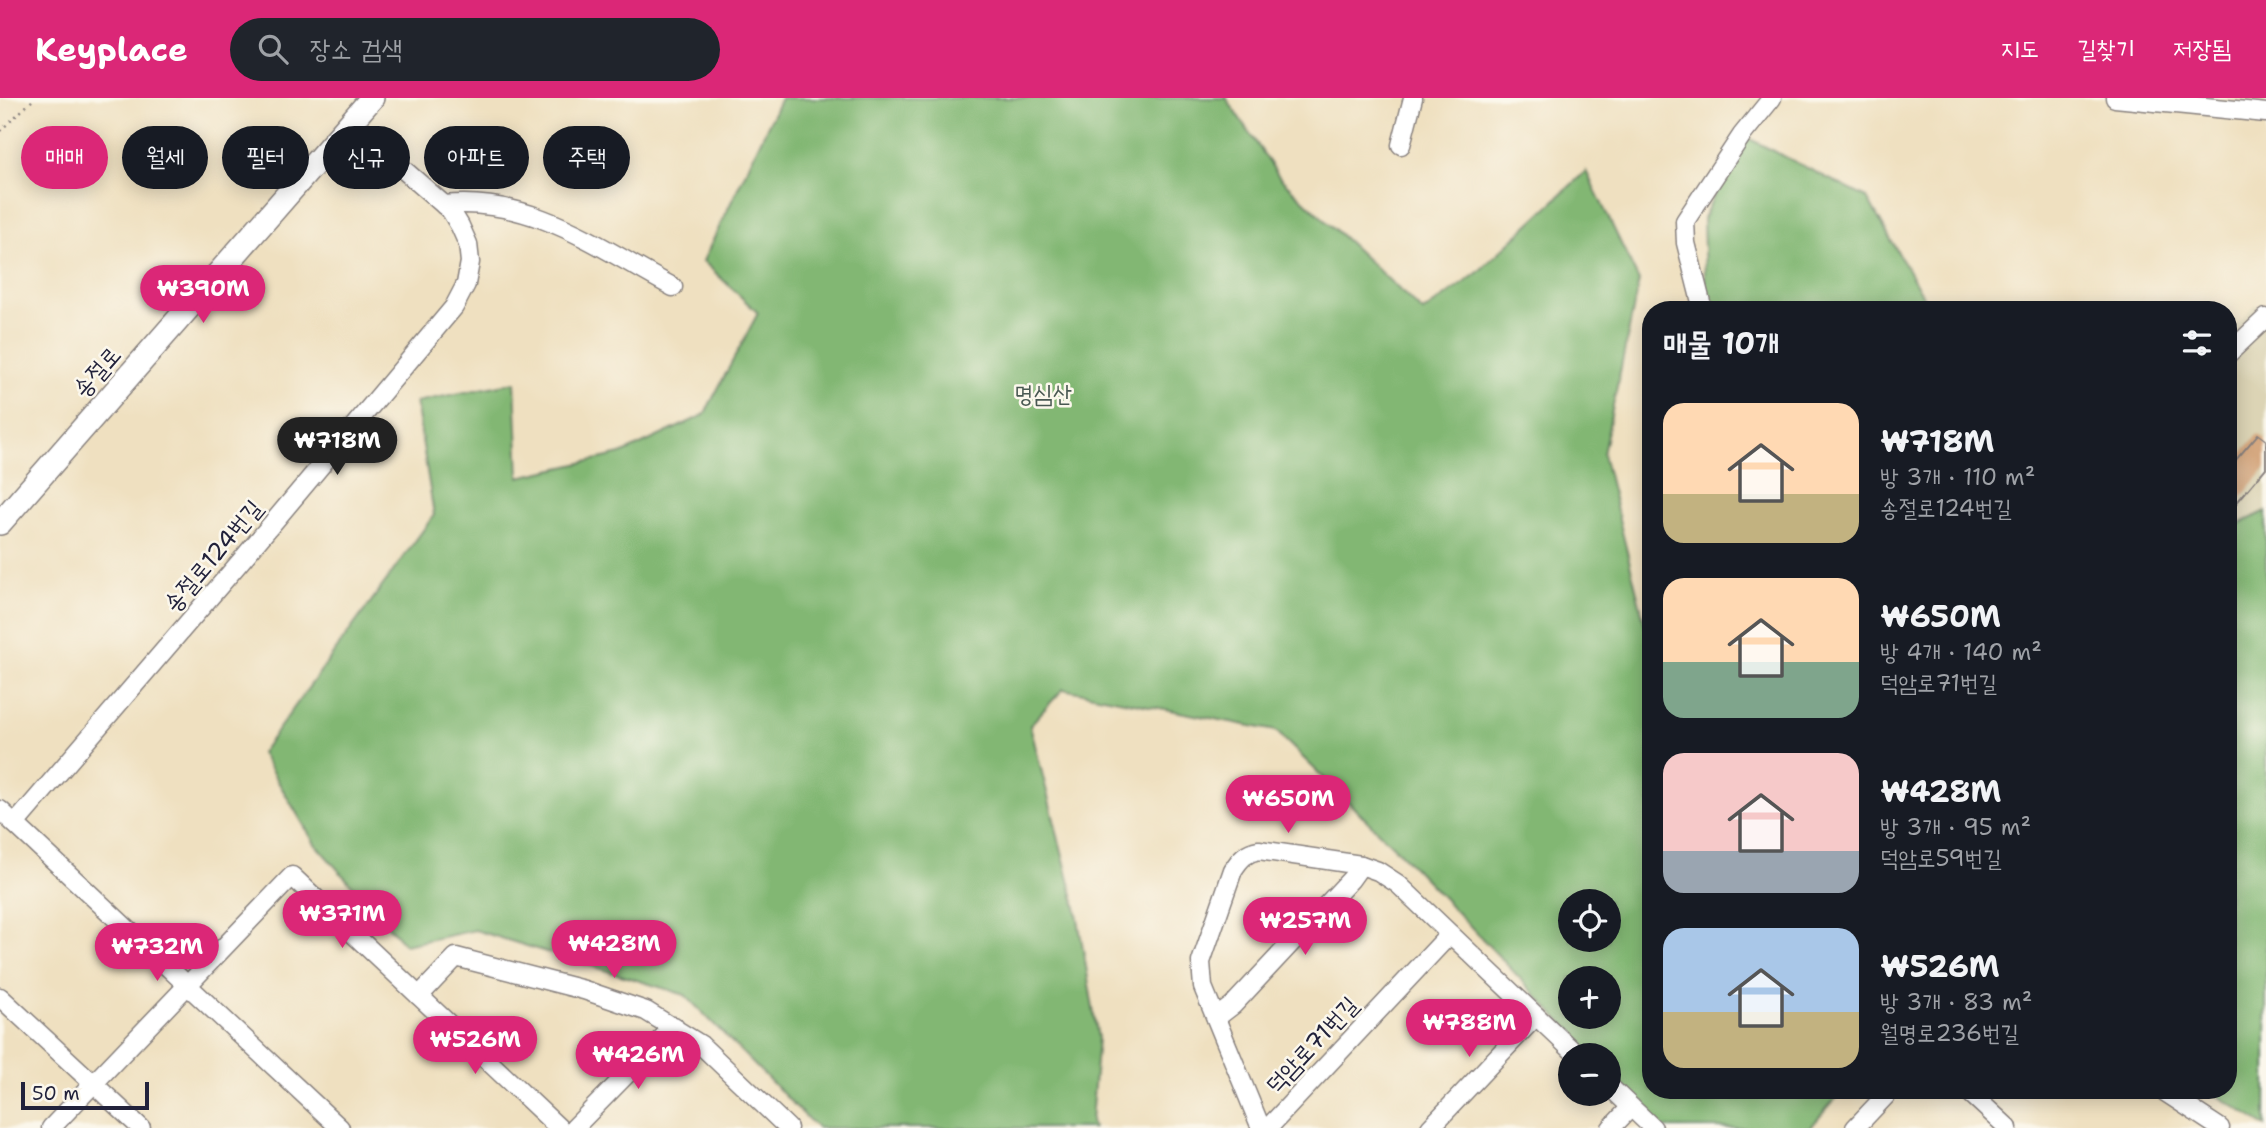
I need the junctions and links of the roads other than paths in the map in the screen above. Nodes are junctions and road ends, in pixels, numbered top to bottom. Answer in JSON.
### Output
{"nodes":[{"id":1,"x":372,"y":98,"type":"edge"},
{"id":2,"x":1413,"y":98,"type":"edge"},
{"id":3,"x":1772,"y":98,"type":"edge"},
{"id":4,"x":2115,"y":98,"type":"edge"},
{"id":5,"x":2266,"y":113,"type":"edge"},
{"id":6,"x":350,"y":123,"type":"junction"},
{"id":7,"x":1401,"y":145,"type":"dead end"},
{"id":8,"x":444,"y":205,"type":"junction"},
{"id":9,"x":673,"y":287,"type":"dead end"},
{"id":10,"x":1701,"y":301,"type":"edge"},
{"id":11,"x":2266,"y":317,"type":"edge"},
{"id":12,"x":2237,"y":345,"type":"edge"},
{"id":13,"x":0,"y":523,"type":"edge"},
{"id":14,"x":0,"y":810,"type":"edge"},
{"id":15,"x":15,"y":824,"type":"junction"},
{"id":16,"x":1362,"y":864,"type":"junction"},
{"id":17,"x":1450,"y":934,"type":"junction"},
{"id":18,"x":188,"y":985,"type":"junction"},
{"id":19,"x":419,"y":996,"type":"junction"},
{"id":20,"x":0,"y":997,"type":"edge"},
{"id":21,"x":1535,"y":1016,"type":"junction"},
{"id":22,"x":1216,"y":1018,"type":"junction"},
{"id":23,"x":674,"y":1026,"type":"junction"},
{"id":24,"x":1564,"y":1043,"type":"edge"},
{"id":25,"x":94,"y":1084,"type":"junction"},
{"id":26,"x":1621,"y":1098,"type":"edge"},
{"id":27,"x":1882,"y":1099,"type":"edge"},
{"id":28,"x":1977,"y":1099,"type":"edge"},
{"id":29,"x":2176,"y":1099,"type":"edge"},
{"id":30,"x":1631,"y":1107,"type":"junction"},
{"id":31,"x":51,"y":1128,"type":"edge"},
{"id":32,"x":141,"y":1128,"type":"edge"},
{"id":33,"x":340,"y":1128,"type":"edge"},
{"id":34,"x":559,"y":1128,"type":"edge"},
{"id":35,"x":574,"y":1128,"type":"edge"},
{"id":36,"x":788,"y":1128,"type":"edge"},
{"id":37,"x":1261,"y":1128,"type":"edge"},
{"id":38,"x":1268,"y":1128,"type":"edge"},
{"id":39,"x":1430,"y":1128,"type":"edge"},
{"id":40,"x":1611,"y":1128,"type":"edge"},
{"id":41,"x":1653,"y":1128,"type":"edge"},
{"id":42,"x":1855,"y":1128,"type":"edge"},
{"id":43,"x":2008,"y":1128,"type":"edge"},
{"id":44,"x":2220,"y":1128,"type":"edge"}],
"edges":[{"from":1,"to":6,"type":"street","name":"송절로"},
{"from":2,"to":7,"type":"street"},
{"from":3,"to":10,"type":"street"},
{"from":4,"to":5,"type":"street"},
{"from":6,"to":8,"type":"street","name":"송절로124번길"},
{"from":6,"to":13,"type":"street","name":"송절로"},
{"from":8,"to":9,"type":"street"},
{"from":8,"to":15,"type":"street","name":"송절로124번길"},
{"from":11,"to":12,"type":"street"},
{"from":14,"to":15,"type":"street"},
{"from":15,"to":18,"type":"street"},
{"from":16,"to":17,"type":"street","name":"덕암로71번길"},
{"from":16,"to":22,"type":"street"},
{"from":16,"to":22,"type":"street","name":"덕암로71번길"},
{"from":17,"to":21,"type":"street","name":"덕암로71번길"},
{"from":17,"to":38,"type":"street","name":"덕암로71번길"},
{"from":18,"to":19,"type":"street"},
{"from":18,"to":25,"type":"street"},
{"from":18,"to":33,"type":"street"},
{"from":19,"to":23,"type":"street"},
{"from":19,"to":34,"type":"street"},
{"from":20,"to":25,"type":"street"},
{"from":21,"to":24,"type":"street","name":"덕암로71번길"},
{"from":21,"to":39,"type":"street"},
{"from":22,"to":37,"type":"street","name":"덕암로71번길"},
{"from":23,"to":35,"type":"street"},
{"from":23,"to":36,"type":"street"},
{"from":25,"to":31,"type":"street"},
{"from":25,"to":32,"type":"street"},
{"from":26,"to":30,"type":"street"},
{"from":27,"to":42,"type":"street"},
{"from":28,"to":43,"type":"street"},
{"from":29,"to":44,"type":"street"},
{"from":30,"to":40,"type":"street"},
{"from":30,"to":41,"type":"street"}]}
